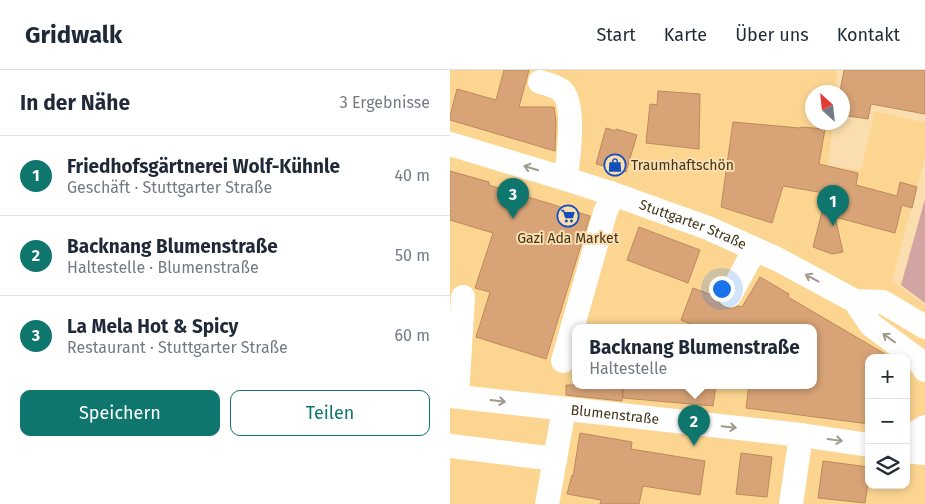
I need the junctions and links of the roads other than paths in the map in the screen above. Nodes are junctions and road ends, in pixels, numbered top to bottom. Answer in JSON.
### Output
{"nodes":[{"id":1,"x":540,"y":82,"type":"dead end"},
{"id":2,"x":450,"y":144,"type":"edge"},
{"id":3,"x":566,"y":179,"type":"junction"},
{"id":4,"x":613,"y":194,"type":"junction"},
{"id":5,"x":754,"y":249,"type":"junction"},
{"id":6,"x":730,"y":295,"type":"dead end"},
{"id":7,"x":463,"y":297,"type":"dead end"},
{"id":8,"x":855,"y":301,"type":"junction"},
{"id":9,"x":574,"y":324,"type":"edge"},
{"id":10,"x":925,"y":327,"type":"edge"},
{"id":11,"x":572,"y":330,"type":"edge"},
{"id":12,"x":563,"y":361,"type":"dead end"},
{"id":13,"x":925,"y":370,"type":"edge"},
{"id":14,"x":454,"y":396,"type":"edge"},
{"id":15,"x":564,"y":409,"type":"junction"},
{"id":16,"x":925,"y":426,"type":"edge"},
{"id":17,"x":801,"y":436,"type":"junction"},
{"id":18,"x":910,"y":436,"type":"edge"},
{"id":19,"x":865,"y":444,"type":"edge"},
{"id":20,"x":450,"y":446,"type":"edge"},
{"id":21,"x":910,"y":451,"type":"edge"},
{"id":22,"x":925,"y":453,"type":"edge"},
{"id":23,"x":554,"y":459,"type":"junction"},
{"id":24,"x":547,"y":504,"type":"edge"},
{"id":25,"x":791,"y":504,"type":"edge"}],
"edges":[{"from":1,"to":3,"type":"street"},
{"from":3,"to":2,"type":"street","name":"Stuttgarter Straße","one_way":true},
{"from":3,"to":4,"type":"street","name":"Stuttgarter Straße"},
{"from":4,"to":5,"type":"street","name":"Stuttgarter Straße"},
{"from":4,"to":9,"type":"street"},
{"from":5,"to":6,"type":"street"},
{"from":8,"to":5,"type":"street","name":"Stuttgarter Straße","one_way":true},
{"from":7,"to":14,"type":"street"},
{"from":8,"to":10,"type":"street","name":"Stuttgarter Straße"},
{"from":13,"to":8,"type":"street","one_way":true},
{"from":11,"to":12,"type":"street"},
{"from":14,"to":15,"type":"street","name":"Blumenstraße","one_way":true},
{"from":15,"to":17,"type":"street","name":"Blumenstraße","one_way":true},
{"from":15,"to":23,"type":"street"},
{"from":16,"to":18,"type":"street"},
{"from":17,"to":19,"type":"street","name":"Blumenstraße","one_way":true},
{"from":17,"to":25,"type":"street"},
{"from":20,"to":23,"type":"street"},
{"from":21,"to":22,"type":"street"},
{"from":23,"to":24,"type":"street"}]}
